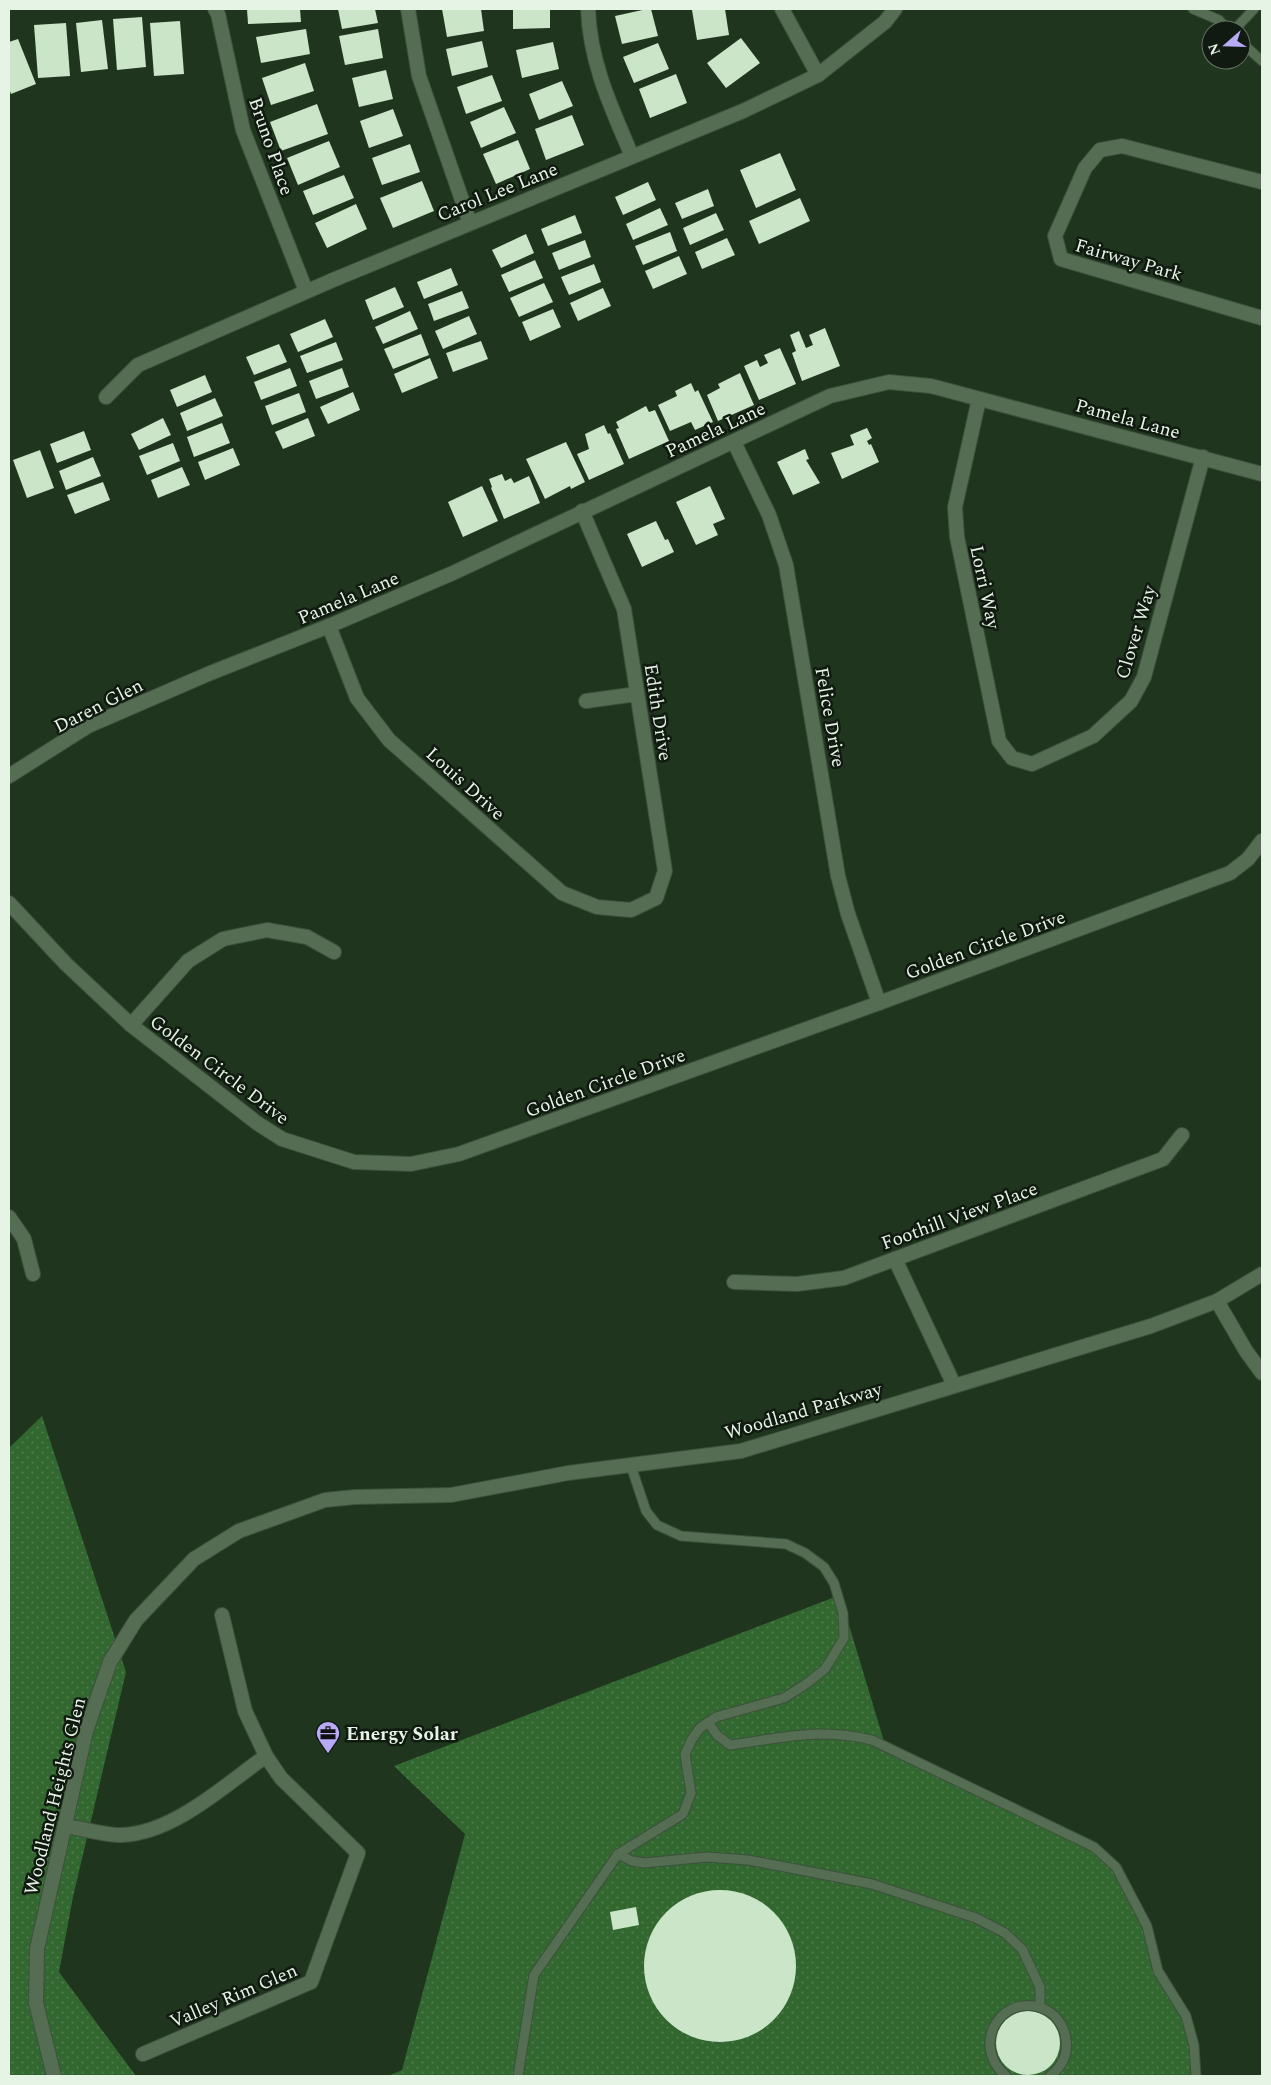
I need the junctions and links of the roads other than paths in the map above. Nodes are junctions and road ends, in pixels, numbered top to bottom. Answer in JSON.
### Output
{"nodes":[{"id":1,"x":215,"y":9,"type":"edge"},
{"id":2,"x":408,"y":9,"type":"edge"},
{"id":3,"x":588,"y":9,"type":"edge"},
{"id":4,"x":782,"y":9,"type":"edge"},
{"id":5,"x":895,"y":9,"type":"edge"},
{"id":6,"x":1193,"y":9,"type":"edge"},
{"id":7,"x":1254,"y":9,"type":"edge"},
{"id":8,"x":1219,"y":20,"type":"edge"},
{"id":9,"x":1244,"y":20,"type":"edge"},
{"id":10,"x":1251,"y":51,"type":"edge"},
{"id":11,"x":1262,"y":61,"type":"edge"},
{"id":12,"x":818,"y":75,"type":"junction"},
{"id":13,"x":632,"y":156,"type":"junction"},
{"id":14,"x":1262,"y":182,"type":"edge"},
{"id":15,"x":470,"y":223,"type":"junction"},
{"id":16,"x":306,"y":291,"type":"junction"},
{"id":17,"x":1262,"y":318,"type":"edge"},
{"id":18,"x":106,"y":397,"type":"dead end"},
{"id":19,"x":979,"y":399,"type":"junction"},
{"id":20,"x":734,"y":442,"type":"junction"},
{"id":21,"x":1203,"y":457,"type":"junction"},
{"id":22,"x":1262,"y":474,"type":"edge"},
{"id":23,"x":582,"y":511,"type":"junction"},
{"id":24,"x":329,"y":626,"type":"junction"},
{"id":25,"x":208,"y":674,"type":"joint"},
{"id":26,"x":638,"y":694,"type":"junction"},
{"id":27,"x":586,"y":701,"type":"dead end"},
{"id":28,"x":1032,"y":764,"type":"joint"},
{"id":29,"x":9,"y":776,"type":"edge"},
{"id":30,"x":1262,"y":840,"type":"edge"},
{"id":31,"x":9,"y":904,"type":"edge"},
{"id":32,"x":631,"y":910,"type":"joint"},
{"id":33,"x":334,"y":952,"type":"dead end"},
{"id":34,"x":879,"y":1003,"type":"junction"},
{"id":35,"x":131,"y":1025,"type":"junction"},
{"id":36,"x":1182,"y":1135,"type":"dead end"},
{"id":37,"x":9,"y":1217,"type":"edge"},
{"id":38,"x":894,"y":1259,"type":"junction"},
{"id":39,"x":33,"y":1274,"type":"dead end"},
{"id":40,"x":1262,"y":1274,"type":"edge"},
{"id":41,"x":734,"y":1282,"type":"dead end"},
{"id":42,"x":1217,"y":1301,"type":"junction"},
{"id":43,"x":1262,"y":1373,"type":"edge"},
{"id":44,"x":954,"y":1385,"type":"junction"},
{"id":45,"x":631,"y":1466,"type":"junction"},
{"id":46,"x":278,"y":1517,"type":"joint"},
{"id":47,"x":222,"y":1615,"type":"dead end"},
{"id":48,"x":708,"y":1722,"type":"junction"},
{"id":49,"x":266,"y":1756,"type":"junction"},
{"id":50,"x":65,"y":1826,"type":"junction"},
{"id":51,"x":618,"y":1854,"type":"junction"},
{"id":52,"x":1040,"y":2007,"type":"junction"},
{"id":53,"x":143,"y":2054,"type":"dead end"},
{"id":54,"x":54,"y":2076,"type":"edge"},
{"id":55,"x":518,"y":2076,"type":"edge"},
{"id":56,"x":1006,"y":2076,"type":"edge"},
{"id":57,"x":1050,"y":2076,"type":"edge"},
{"id":58,"x":1196,"y":2076,"type":"edge"}],
"edges":[{"from":1,"to":16,"type":"street","name":"Bruno Place"},
{"from":2,"to":15,"type":"street"},
{"from":3,"to":13,"type":"street"},
{"from":4,"to":12,"type":"street"},
{"from":5,"to":12,"type":"street","name":"Carol Lee Lane"},
{"from":6,"to":8,"type":"lane"},
{"from":7,"to":9,"type":"lane"},
{"from":10,"to":11,"type":"lane"},
{"from":12,"to":13,"type":"street","name":"Carol Lee Lane"},
{"from":13,"to":15,"type":"street","name":"Carol Lee Lane"},
{"from":14,"to":17,"type":"street","name":"Fairway Park"},
{"from":15,"to":16,"type":"street","name":"Carol Lee Lane"},
{"from":16,"to":18,"type":"street","name":"Carol Lee Lane"},
{"from":19,"to":20,"type":"street","name":"Pamela Lane"},
{"from":19,"to":21,"type":"street","name":"Pamela Lane"},
{"from":19,"to":28,"type":"street","name":"Lorri Way"},
{"from":20,"to":23,"type":"street","name":"Pamela Lane"},
{"from":20,"to":34,"type":"street","name":"Felice Drive"},
{"from":21,"to":22,"type":"street","name":"Pamela Lane"},
{"from":21,"to":28,"type":"street","name":"Clover Way"},
{"from":23,"to":24,"type":"street","name":"Pamela Lane"},
{"from":23,"to":26,"type":"street","name":"Edith Drive"},
{"from":24,"to":25,"type":"street","name":"Pamela Lane"},
{"from":24,"to":32,"type":"street","name":"Louis Drive"},
{"from":25,"to":29,"type":"street","name":"Daren Glen"},
{"from":26,"to":27,"type":"street"},
{"from":26,"to":32,"type":"street","name":"Edith Drive"},
{"from":30,"to":34,"type":"street","name":"Golden Circle Drive"},
{"from":31,"to":35,"type":"street","name":"Golden Circle Drive"},
{"from":33,"to":35,"type":"street"},
{"from":34,"to":35,"type":"street","name":"Golden Circle Drive"},
{"from":36,"to":38,"type":"street","name":"Foothill View Place"},
{"from":37,"to":39,"type":"street"},
{"from":38,"to":41,"type":"street","name":"Foothill View Place"},
{"from":38,"to":44,"type":"street"},
{"from":40,"to":42,"type":"street","name":"Woodland Parkway"},
{"from":42,"to":43,"type":"street"},
{"from":42,"to":44,"type":"street","name":"Woodland Parkway"},
{"from":44,"to":45,"type":"street","name":"Woodland Parkway"},
{"from":45,"to":46,"type":"street","name":"Woodland Parkway"},
{"from":45,"to":48,"type":"lane"},
{"from":46,"to":50,"type":"street","name":"Woodland Heights Glen"},
{"from":47,"to":49,"type":"street","name":"Valley Rim Glen"},
{"from":48,"to":51,"type":"lane"},
{"from":48,"to":58,"type":"lane"},
{"from":49,"to":50,"type":"street"},
{"from":49,"to":53,"type":"street","name":"Valley Rim Glen"},
{"from":50,"to":54,"type":"street","name":"Woodland Heights Glen"},
{"from":51,"to":52,"type":"lane"},
{"from":51,"to":55,"type":"lane"},
{"from":52,"to":56,"type":"lane"},
{"from":52,"to":57,"type":"lane"}]}
